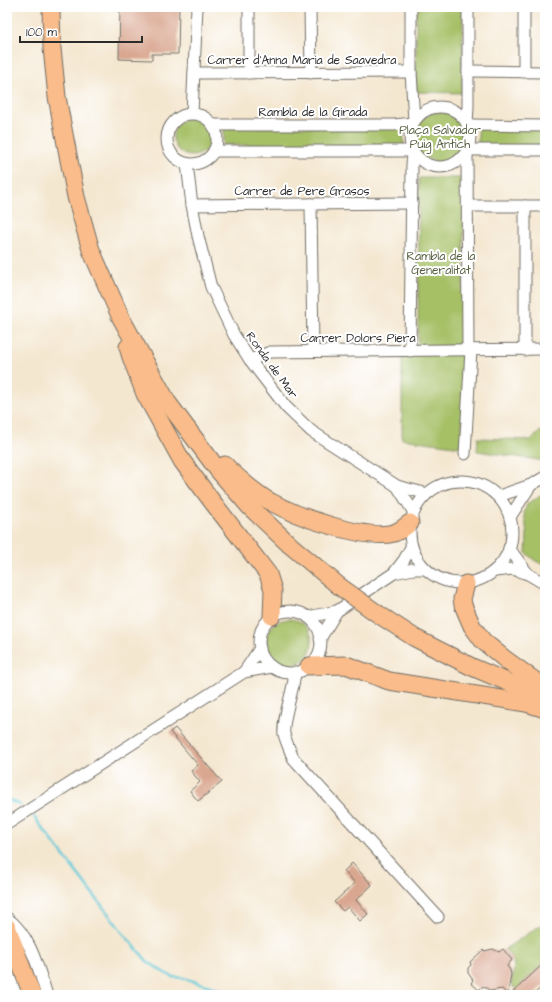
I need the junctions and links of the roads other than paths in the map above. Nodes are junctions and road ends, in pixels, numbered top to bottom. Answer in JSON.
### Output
{"nodes":[{"id":1,"x":51,"y":7,"type":"edge"},
{"id":2,"x":197,"y":7,"type":"edge"},
{"id":3,"x":249,"y":7,"type":"edge"},
{"id":4,"x":310,"y":7,"type":"edge"},
{"id":5,"x":411,"y":7,"type":"edge"},
{"id":6,"x":468,"y":7,"type":"edge"},
{"id":7,"x":524,"y":7,"type":"edge"},
{"id":8,"x":468,"y":71,"type":"junction"},
{"id":9,"x":411,"y":72,"type":"junction"},
{"id":10,"x":524,"y":72,"type":"junction"},
{"id":11,"x":545,"y":72,"type":"edge"},
{"id":12,"x":194,"y":73,"type":"junction"},
{"id":13,"x":249,"y":73,"type":"junction"},
{"id":14,"x":311,"y":73,"type":"junction"},
{"id":15,"x":192,"y":113,"type":"junction"},
{"id":16,"x":413,"y":122,"type":"junction"},
{"id":17,"x":467,"y":124,"type":"junction"},
{"id":18,"x":213,"y":125,"type":"junction"},
{"id":19,"x":545,"y":126,"type":"edge"},
{"id":20,"x":545,"y":150,"type":"edge"},
{"id":21,"x":214,"y":151,"type":"junction"},
{"id":22,"x":467,"y":151,"type":"junction"},
{"id":23,"x":413,"y":152,"type":"junction"},
{"id":24,"x":187,"y":164,"type":"junction"},
{"id":25,"x":412,"y":203,"type":"junction"},
{"id":26,"x":311,"y":204,"type":"junction"},
{"id":27,"x":192,"y":205,"type":"junction"},
{"id":28,"x":468,"y":206,"type":"junction"},
{"id":29,"x":525,"y":206,"type":"junction"},
{"id":30,"x":545,"y":206,"type":"edge"},
{"id":31,"x":121,"y":318,"type":"junction"},
{"id":32,"x":469,"y":350,"type":"junction"},
{"id":33,"x":525,"y":350,"type":"junction"},
{"id":34,"x":545,"y":350,"type":"edge"},
{"id":35,"x":312,"y":351,"type":"junction"},
{"id":36,"x":410,"y":351,"type":"junction"},
{"id":37,"x":250,"y":360,"type":"junction"},
{"id":38,"x":465,"y":454,"type":"dead end"},
{"id":39,"x":545,"y":477,"type":"edge"},
{"id":40,"x":531,"y":485,"type":"junction"},
{"id":41,"x":397,"y":486,"type":"junction"},
{"id":42,"x":424,"y":493,"type":"junction"},
{"id":43,"x":499,"y":496,"type":"junction"},
{"id":44,"x":412,"y":517,"type":"junction"},
{"id":45,"x":510,"y":518,"type":"junction"},
{"id":46,"x":411,"y":547,"type":"junction"},
{"id":47,"x":509,"y":548,"type":"junction"},
{"id":48,"x":425,"y":569,"type":"junction"},
{"id":49,"x":495,"y":571,"type":"junction"},
{"id":50,"x":394,"y":574,"type":"junction"},
{"id":51,"x":528,"y":574,"type":"junction"},
{"id":52,"x":466,"y":584,"type":"junction"},
{"id":53,"x":545,"y":584,"type":"edge"},
{"id":54,"x":337,"y":611,"type":"junction"},
{"id":55,"x":272,"y":616,"type":"junction"},
{"id":56,"x":308,"y":617,"type":"junction"},
{"id":57,"x":320,"y":639,"type":"junction"},
{"id":58,"x":260,"y":648,"type":"junction"},
{"id":59,"x":272,"y":667,"type":"junction"},
{"id":60,"x":302,"y":669,"type":"junction"},
{"id":61,"x":244,"y":672,"type":"junction"},
{"id":62,"x":545,"y":688,"type":"edge"},
{"id":63,"x":545,"y":698,"type":"edge"},
{"id":64,"x":545,"y":709,"type":"edge"},
{"id":65,"x":8,"y":824,"type":"edge"},
{"id":66,"x":438,"y":917,"type":"dead end"},
{"id":67,"x":7,"y":918,"type":"edge"},
{"id":68,"x":7,"y":926,"type":"edge"},
{"id":69,"x":7,"y":949,"type":"edge"},
{"id":70,"x":7,"y":971,"type":"edge"},
{"id":71,"x":16,"y":995,"type":"edge"},
{"id":72,"x":26,"y":995,"type":"edge"},
{"id":73,"x":32,"y":995,"type":"edge"},
{"id":74,"x":47,"y":995,"type":"edge"}],
"edges":[{"from":1,"to":31,"type":"highway"},
{"from":2,"to":12,"type":"street"},
{"from":3,"to":13,"type":"street"},
{"from":4,"to":14,"type":"street"},
{"from":5,"to":9,"type":"street"},
{"from":6,"to":8,"type":"street"},
{"from":7,"to":10,"type":"street"},
{"from":8,"to":10,"type":"street"},
{"from":8,"to":17,"type":"street"},
{"from":9,"to":14,"type":"street","name":"Carrer d'Anna Maria de Saavedra"},
{"from":9,"to":16,"type":"street"},
{"from":10,"to":11,"type":"street"},
{"from":12,"to":13,"type":"street","name":"Carrer d'Anna Maria de Saavedra"},
{"from":12,"to":15,"type":"street"},
{"from":13,"to":14,"type":"street","name":"Carrer d'Anna Maria de Saavedra"},
{"from":15,"to":18,"type":"street"},
{"from":15,"to":24,"type":"street"},
{"from":16,"to":17,"type":"street"},
{"from":16,"to":18,"type":"street","name":"Rambla de la Girada"},
{"from":16,"to":23,"type":"street"},
{"from":17,"to":19,"type":"street"},
{"from":17,"to":22,"type":"street"},
{"from":18,"to":21,"type":"street"},
{"from":20,"to":22,"type":"street"},
{"from":21,"to":23,"type":"street"},
{"from":21,"to":24,"type":"street"},
{"from":22,"to":23,"type":"street"},
{"from":22,"to":28,"type":"street"},
{"from":23,"to":25,"type":"street"},
{"from":24,"to":27,"type":"street","name":"Ronda de Mar"},
{"from":25,"to":26,"type":"street","name":"Carrer de Pere Grasos"},
{"from":25,"to":36,"type":"street"},
{"from":26,"to":27,"type":"street","name":"Carrer de Pere Grasos"},
{"from":26,"to":35,"type":"street"},
{"from":27,"to":37,"type":"street","name":"Ronda de Mar"},
{"from":28,"to":29,"type":"street"},
{"from":28,"to":32,"type":"street"},
{"from":29,"to":30,"type":"street"},
{"from":29,"to":33,"type":"street"},
{"from":31,"to":44,"type":"highway"},
{"from":31,"to":55,"type":"highway"},
{"from":31,"to":63,"type":"highway","bridge":true},
{"from":32,"to":33,"type":"street","name":"Carrer Dolors Piera"},
{"from":32,"to":36,"type":"street","name":"Carrer Dolors Piera"},
{"from":32,"to":38,"type":"street"},
{"from":33,"to":34,"type":"street","name":"Carrer Dolors Piera"},
{"from":35,"to":36,"type":"street","name":"Carrer Dolors Piera"},
{"from":35,"to":37,"type":"street","name":"Carrer Dolors Piera"},
{"from":37,"to":41,"type":"street","name":"Ronda de Mar"},
{"from":39,"to":40,"type":"street"},
{"from":40,"to":43,"type":"street"},
{"from":40,"to":45,"type":"street"},
{"from":41,"to":42,"type":"street","name":"Ronda de Mar"},
{"from":41,"to":44,"type":"street","name":"Ronda de Mar"},
{"from":42,"to":43,"type":"street"},
{"from":42,"to":44,"type":"street"},
{"from":43,"to":45,"type":"street"},
{"from":44,"to":46,"type":"street"},
{"from":45,"to":47,"type":"street"},
{"from":46,"to":48,"type":"street"},
{"from":46,"to":50,"type":"street"},
{"from":47,"to":49,"type":"street"},
{"from":47,"to":51,"type":"street"},
{"from":48,"to":50,"type":"street"},
{"from":48,"to":52,"type":"street"},
{"from":49,"to":51,"type":"street"},
{"from":49,"to":52,"type":"street"},
{"from":50,"to":54,"type":"street"},
{"from":51,"to":53,"type":"street"},
{"from":52,"to":62,"type":"highway"},
{"from":54,"to":56,"type":"street"},
{"from":54,"to":57,"type":"street"},
{"from":55,"to":56,"type":"street"},
{"from":55,"to":58,"type":"street"},
{"from":56,"to":57,"type":"street"},
{"from":57,"to":60,"type":"street"},
{"from":58,"to":59,"type":"street"},
{"from":58,"to":61,"type":"street"},
{"from":59,"to":60,"type":"street"},
{"from":59,"to":61,"type":"street"},
{"from":60,"to":64,"type":"highway"},
{"from":60,"to":66,"type":"street"},
{"from":61,"to":65,"type":"street"},
{"from":67,"to":74,"type":"street"},
{"from":68,"to":73,"type":"highway"},
{"from":69,"to":72,"type":"highway"},
{"from":70,"to":71,"type":"street"}]}
